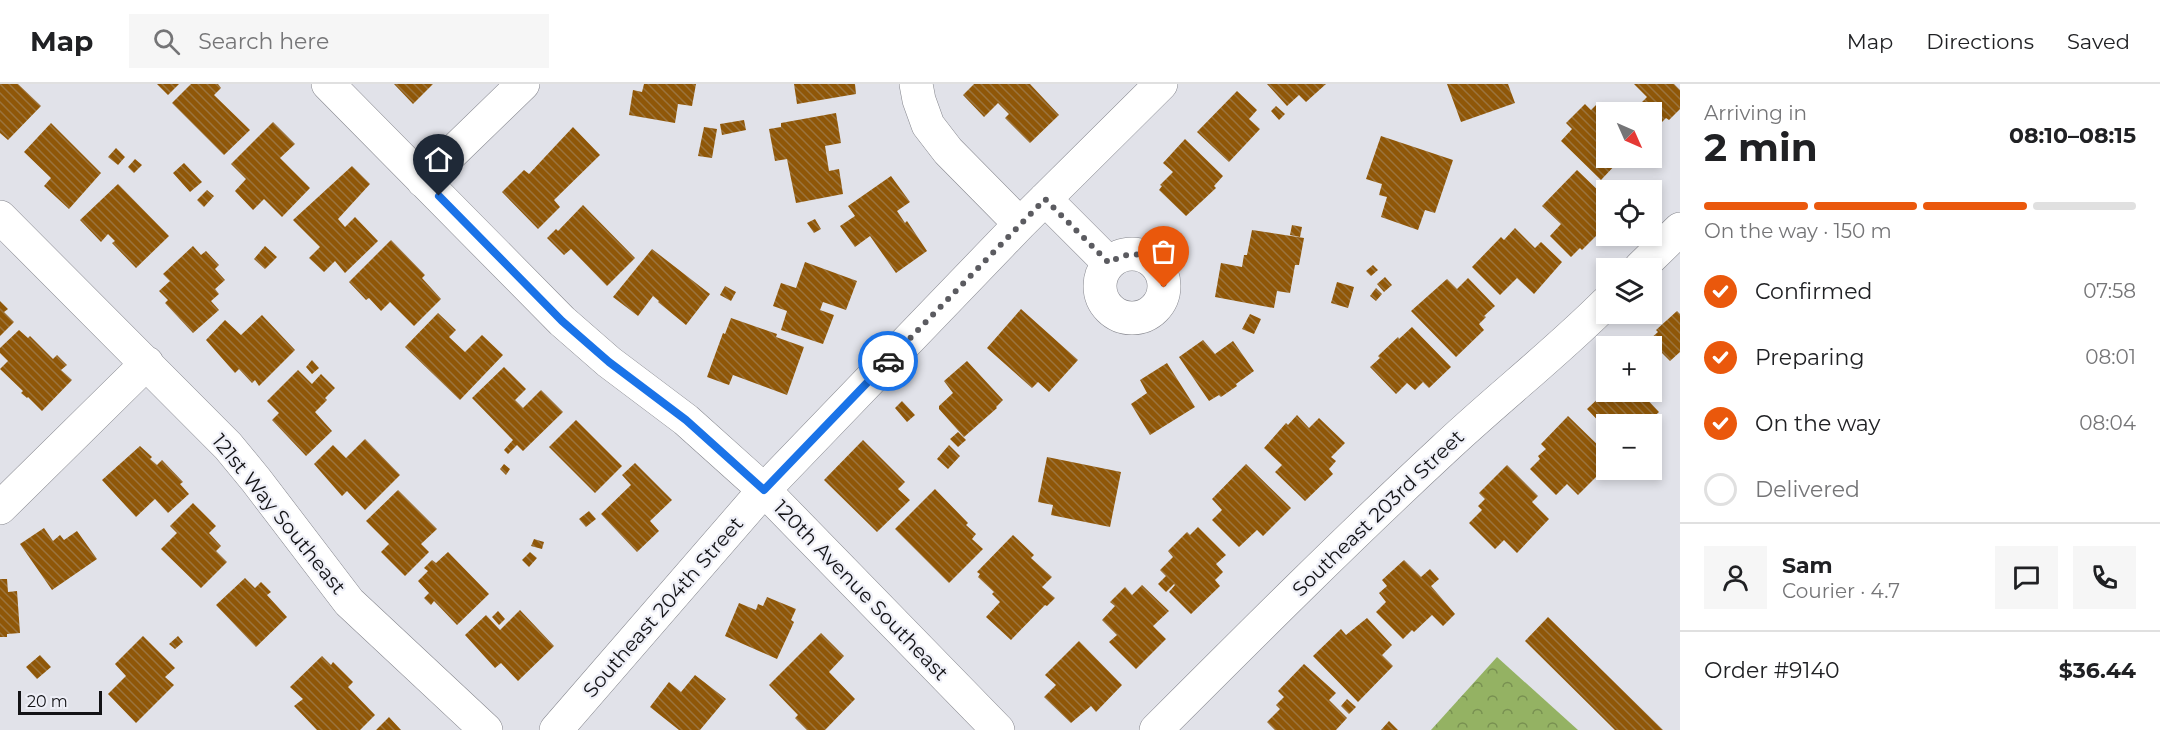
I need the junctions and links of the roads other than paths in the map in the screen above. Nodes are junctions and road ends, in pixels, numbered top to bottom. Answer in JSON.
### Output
{"nodes":[{"id":1,"x":328,"y":84,"type":"edge"},
{"id":2,"x":523,"y":84,"type":"edge"},
{"id":3,"x":916,"y":84,"type":"edge"},
{"id":4,"x":1161,"y":84,"type":"edge"},
{"id":5,"x":423,"y":181,"type":"junction"},
{"id":6,"x":1045,"y":199,"type":"junction"},
{"id":7,"x":0,"y":217,"type":"edge"},
{"id":8,"x":1020,"y":224,"type":"junction"},
{"id":9,"x":1680,"y":229,"type":"edge"},
{"id":10,"x":1650,"y":258,"type":"edge"},
{"id":11,"x":1109,"y":263,"type":"dead end"},
{"id":12,"x":1596,"y":313,"type":"edge"},
{"id":13,"x":147,"y":363,"type":"junction"},
{"id":14,"x":764,"y":490,"type":"junction"},
{"id":15,"x":0,"y":508,"type":"edge"},
{"id":16,"x":486,"y":730,"type":"edge"},
{"id":17,"x":556,"y":730,"type":"edge"},
{"id":18,"x":998,"y":730,"type":"edge"},
{"id":19,"x":1156,"y":730,"type":"edge"}],
"edges":[{"from":1,"to":5,"type":"street","name":"120th Avenue Southeast"},
{"from":2,"to":5,"type":"street"},
{"from":3,"to":8,"type":"street"},
{"from":4,"to":6,"type":"street","name":"Southeast 204th Street"},
{"from":5,"to":14,"type":"street","name":"120th Avenue Southeast"},
{"from":6,"to":8,"type":"street","name":"Southeast 204th Street"},
{"from":6,"to":11,"type":"street"},
{"from":7,"to":13,"type":"street","name":"121st Way Southeast"},
{"from":8,"to":14,"type":"street","name":"Southeast 204th Street"},
{"from":9,"to":10,"type":"street"},
{"from":12,"to":19,"type":"street","name":"Southeast 203rd Street"},
{"from":13,"to":15,"type":"street"},
{"from":13,"to":16,"type":"street","name":"121st Way Southeast"},
{"from":14,"to":17,"type":"street","name":"Southeast 204th Street"},
{"from":14,"to":18,"type":"street","name":"120th Avenue Southeast"}]}
